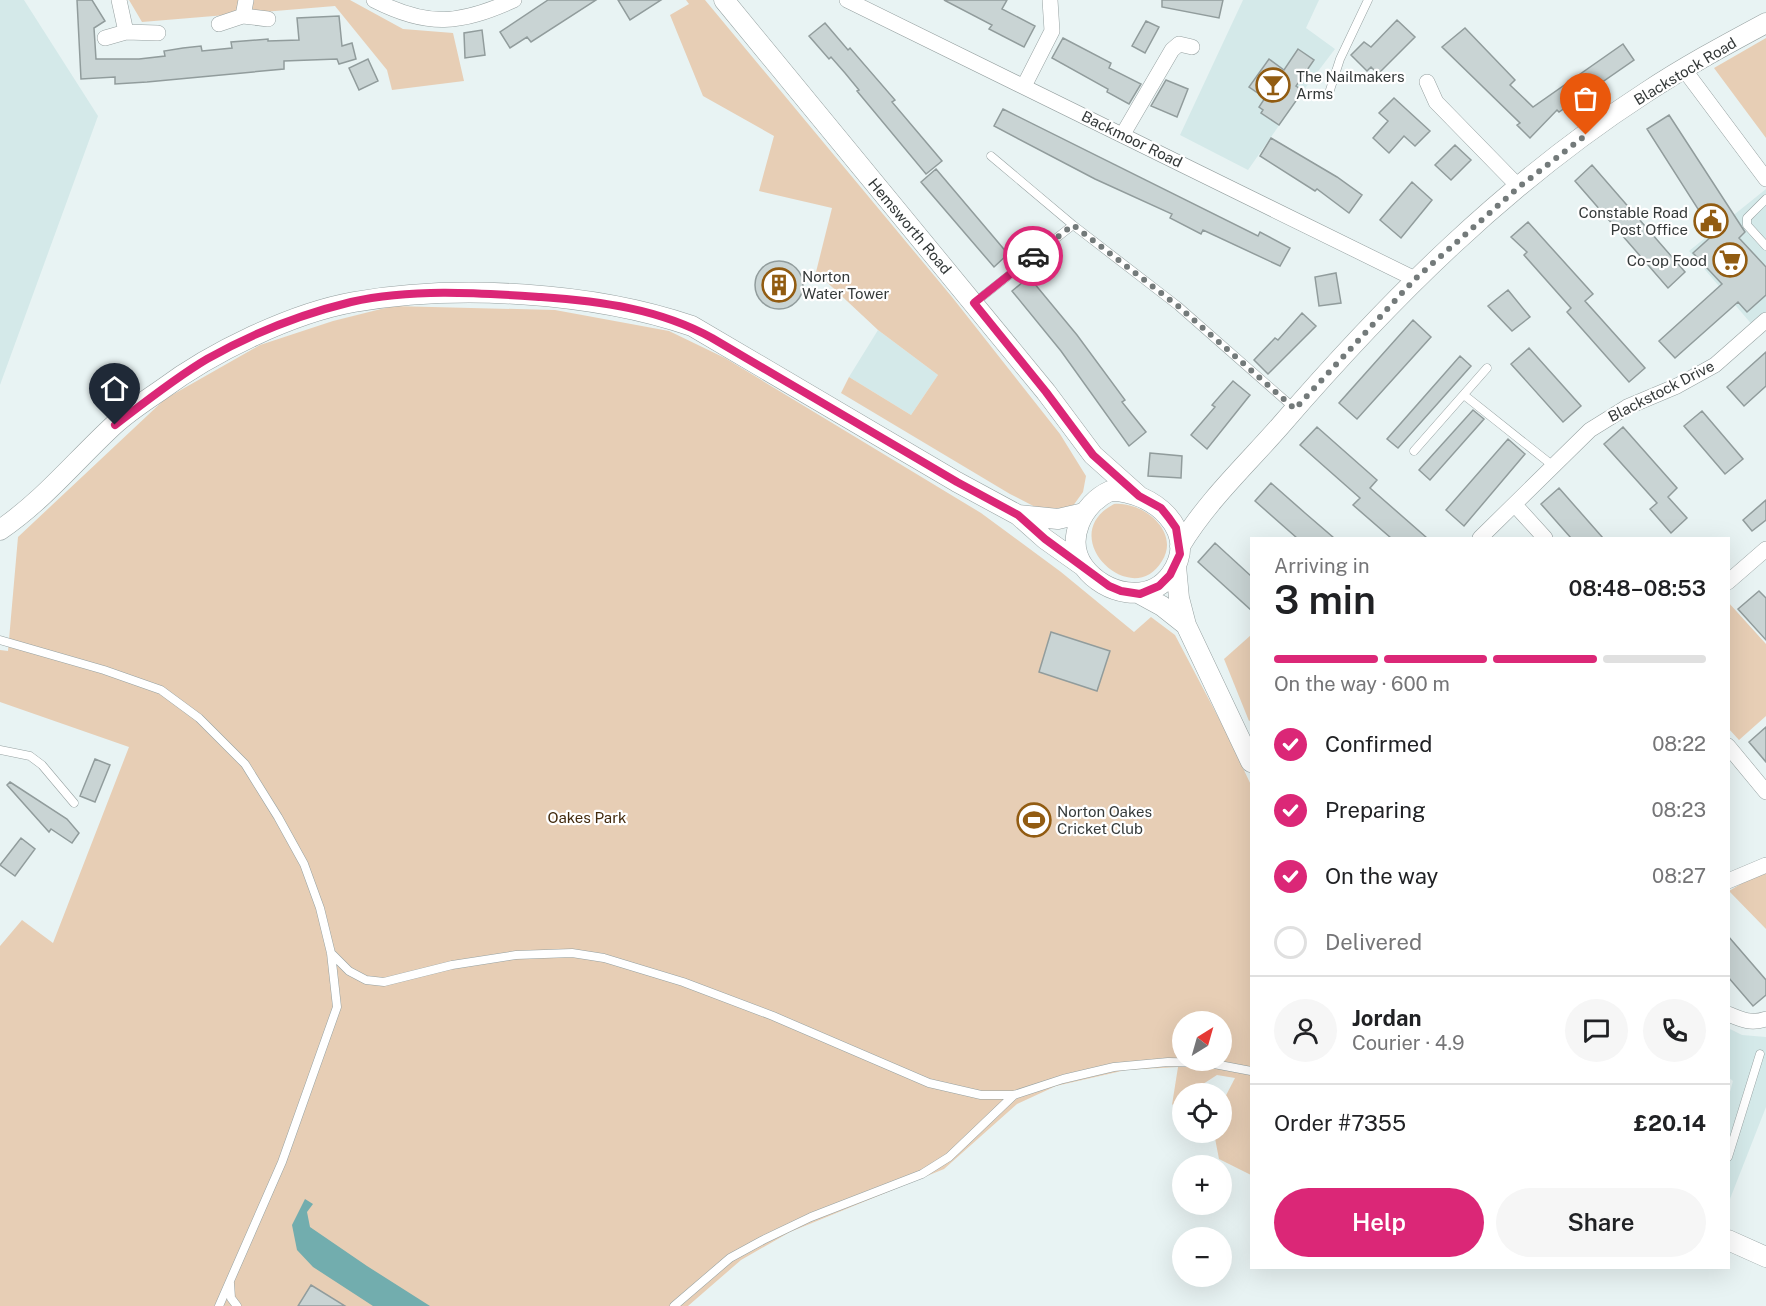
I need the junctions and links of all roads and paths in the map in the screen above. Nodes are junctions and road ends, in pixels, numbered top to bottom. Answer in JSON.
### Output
{"nodes":[{"id":1,"x":119,"y":0,"type":"edge"},
{"id":2,"x":246,"y":0,"type":"edge"},
{"id":3,"x":374,"y":0,"type":"edge"},
{"id":4,"x":514,"y":0,"type":"edge"},
{"id":5,"x":847,"y":0,"type":"edge"},
{"id":6,"x":1050,"y":0,"type":"edge"},
{"id":7,"x":1368,"y":0,"type":"edge"},
{"id":8,"x":731,"y":3,"type":"edge"},
{"id":9,"x":243,"y":16,"type":"junction"},
{"id":10,"x":268,"y":19,"type":"dead end"},
{"id":11,"x":1766,"y":23,"type":"edge"},
{"id":12,"x":219,"y":24,"type":"dead end"},
{"id":13,"x":126,"y":32,"type":"junction"},
{"id":14,"x":158,"y":33,"type":"dead end"},
{"id":15,"x":105,"y":38,"type":"dead end"},
{"id":16,"x":1192,"y":47,"type":"dead end"},
{"id":17,"x":1683,"y":68,"type":"junction"},
{"id":18,"x":1427,"y":82,"type":"dead end"},
{"id":19,"x":1024,"y":86,"type":"junction"},
{"id":20,"x":1330,"y":90,"type":"dead end"},
{"id":21,"x":1123,"y":134,"type":"junction"},
{"id":22,"x":991,"y":156,"type":"dead end"},
{"id":23,"x":1766,"y":179,"type":"edge"},
{"id":24,"x":1519,"y":187,"type":"junction"},
{"id":25,"x":1766,"y":199,"type":"edge"},
{"id":26,"x":1073,"y":225,"type":"junction"},
{"id":27,"x":1766,"y":246,"type":"edge"},
{"id":28,"x":1415,"y":279,"type":"junction"},
{"id":29,"x":974,"y":303,"type":"junction"},
{"id":30,"x":1766,"y":320,"type":"edge"},
{"id":31,"x":1487,"y":368,"type":"dead end"},
{"id":32,"x":1464,"y":395,"type":"junction"},
{"id":33,"x":1295,"y":409,"type":"junction"},
{"id":34,"x":1414,"y":451,"type":"dead end"},
{"id":35,"x":1093,"y":455,"type":"junction"},
{"id":36,"x":1552,"y":465,"type":"junction"},
{"id":37,"x":1139,"y":496,"type":"junction"},
{"id":38,"x":1515,"y":505,"type":"junction"},
{"id":39,"x":1088,"y":507,"type":"junction"},
{"id":40,"x":1207,"y":507,"type":"junction"},
{"id":41,"x":1161,"y":508,"type":"junction"},
{"id":42,"x":1018,"y":515,"type":"junction"},
{"id":43,"x":0,"y":530,"type":"edge"},
{"id":44,"x":1481,"y":537,"type":"edge"},
{"id":45,"x":1544,"y":537,"type":"edge"},
{"id":46,"x":1180,"y":546,"type":"junction"},
{"id":47,"x":1766,"y":549,"type":"edge"},
{"id":48,"x":1083,"y":566,"type":"junction"},
{"id":49,"x":1176,"y":566,"type":"junction"},
{"id":50,"x":1730,"y":580,"type":"edge"},
{"id":51,"x":1140,"y":594,"type":"junction"},
{"id":52,"x":1186,"y":625,"type":"junction"},
{"id":53,"x":0,"y":640,"type":"edge"},
{"id":54,"x":1730,"y":748,"type":"edge"},
{"id":55,"x":0,"y":750,"type":"edge"},
{"id":56,"x":1250,"y":760,"type":"edge"},
{"id":57,"x":1766,"y":792,"type":"edge"},
{"id":58,"x":74,"y":803,"type":"dead end"},
{"id":59,"x":1766,"y":865,"type":"edge"},
{"id":60,"x":1730,"y":880,"type":"edge"},
{"id":61,"x":331,"y":953,"type":"junction"},
{"id":62,"x":1730,"y":1015,"type":"edge"},
{"id":63,"x":1766,"y":1020,"type":"edge"},
{"id":64,"x":1760,"y":1054,"type":"dead end"},
{"id":65,"x":1250,"y":1071,"type":"edge"},
{"id":66,"x":1014,"y":1095,"type":"junction"},
{"id":67,"x":1730,"y":1151,"type":"edge"},
{"id":68,"x":1730,"y":1241,"type":"edge"},
{"id":69,"x":1766,"y":1257,"type":"edge"},
{"id":70,"x":230,"y":1280,"type":"junction"},
{"id":71,"x":219,"y":1306,"type":"edge"},
{"id":72,"x":237,"y":1306,"type":"edge"},
{"id":73,"x":674,"y":1306,"type":"edge"}],
"edges":[{"from":1,"to":13,"type":"street"},
{"from":2,"to":9,"type":"street"},
{"from":3,"to":4,"type":"street"},
{"from":5,"to":19,"type":"street","name":"Backmoor Road"},
{"from":6,"to":19,"type":"street"},
{"from":7,"to":20,"type":"lane"},
{"from":8,"to":29,"type":"street","name":"Hemsworth Road"},
{"from":9,"to":10,"type":"street"},
{"from":9,"to":12,"type":"street"},
{"from":11,"to":17,"type":"street","name":"Blackstock Road"},
{"from":13,"to":14,"type":"street"},
{"from":13,"to":15,"type":"street"},
{"from":16,"to":21,"type":"street"},
{"from":17,"to":23,"type":"street"},
{"from":17,"to":24,"type":"street","name":"Blackstock Road"},
{"from":18,"to":24,"type":"street"},
{"from":19,"to":21,"type":"street","name":"Backmoor Road"},
{"from":21,"to":28,"type":"street","name":"Backmoor Road"},
{"from":22,"to":26,"type":"lane"},
{"from":24,"to":28,"type":"street","name":"Blackstock Road"},
{"from":25,"to":27,"type":"lane"},
{"from":26,"to":29,"type":"lane"},
{"from":26,"to":33,"type":"lane"},
{"from":28,"to":33,"type":"street","name":"Blackstock Road"},
{"from":29,"to":35,"type":"street","name":"Hemsworth Road"},
{"from":30,"to":36,"type":"street","name":"Blackstock Drive"},
{"from":31,"to":32,"type":"lane"},
{"from":32,"to":34,"type":"lane"},
{"from":32,"to":36,"type":"lane"},
{"from":33,"to":40,"type":"street","name":"Blackstock Road"},
{"from":35,"to":37,"type":"street","name":"Hemsworth Road"},
{"from":35,"to":39,"type":"street"},
{"from":36,"to":38,"type":"street","name":"Blackstock Drive"},
{"from":37,"to":39,"type":"street"},
{"from":37,"to":41,"type":"street"},
{"from":38,"to":44,"type":"street","name":"Blackstock Drive"},
{"from":38,"to":45,"type":"street"},
{"from":39,"to":42,"type":"street"},
{"from":39,"to":48,"type":"street"},
{"from":40,"to":41,"type":"street"},
{"from":40,"to":46,"type":"street","name":"Blackstock Road"},
{"from":41,"to":46,"type":"street"},
{"from":42,"to":43,"type":"street"},
{"from":42,"to":48,"type":"street"},
{"from":46,"to":49,"type":"street"},
{"from":47,"to":50,"type":"street"},
{"from":48,"to":51,"type":"street"},
{"from":49,"to":51,"type":"street"},
{"from":49,"to":52,"type":"street"},
{"from":51,"to":52,"type":"street"},
{"from":52,"to":56,"type":"street"},
{"from":53,"to":61,"type":"lane"},
{"from":54,"to":57,"type":"street"},
{"from":55,"to":58,"type":"lane"},
{"from":59,"to":60,"type":"street"},
{"from":61,"to":66,"type":"lane"},
{"from":61,"to":70,"type":"lane"},
{"from":62,"to":63,"type":"street"},
{"from":64,"to":67,"type":"lane"},
{"from":65,"to":66,"type":"lane"},
{"from":66,"to":73,"type":"lane"},
{"from":68,"to":69,"type":"street"},
{"from":70,"to":71,"type":"lane"},
{"from":70,"to":72,"type":"lane"}]}
